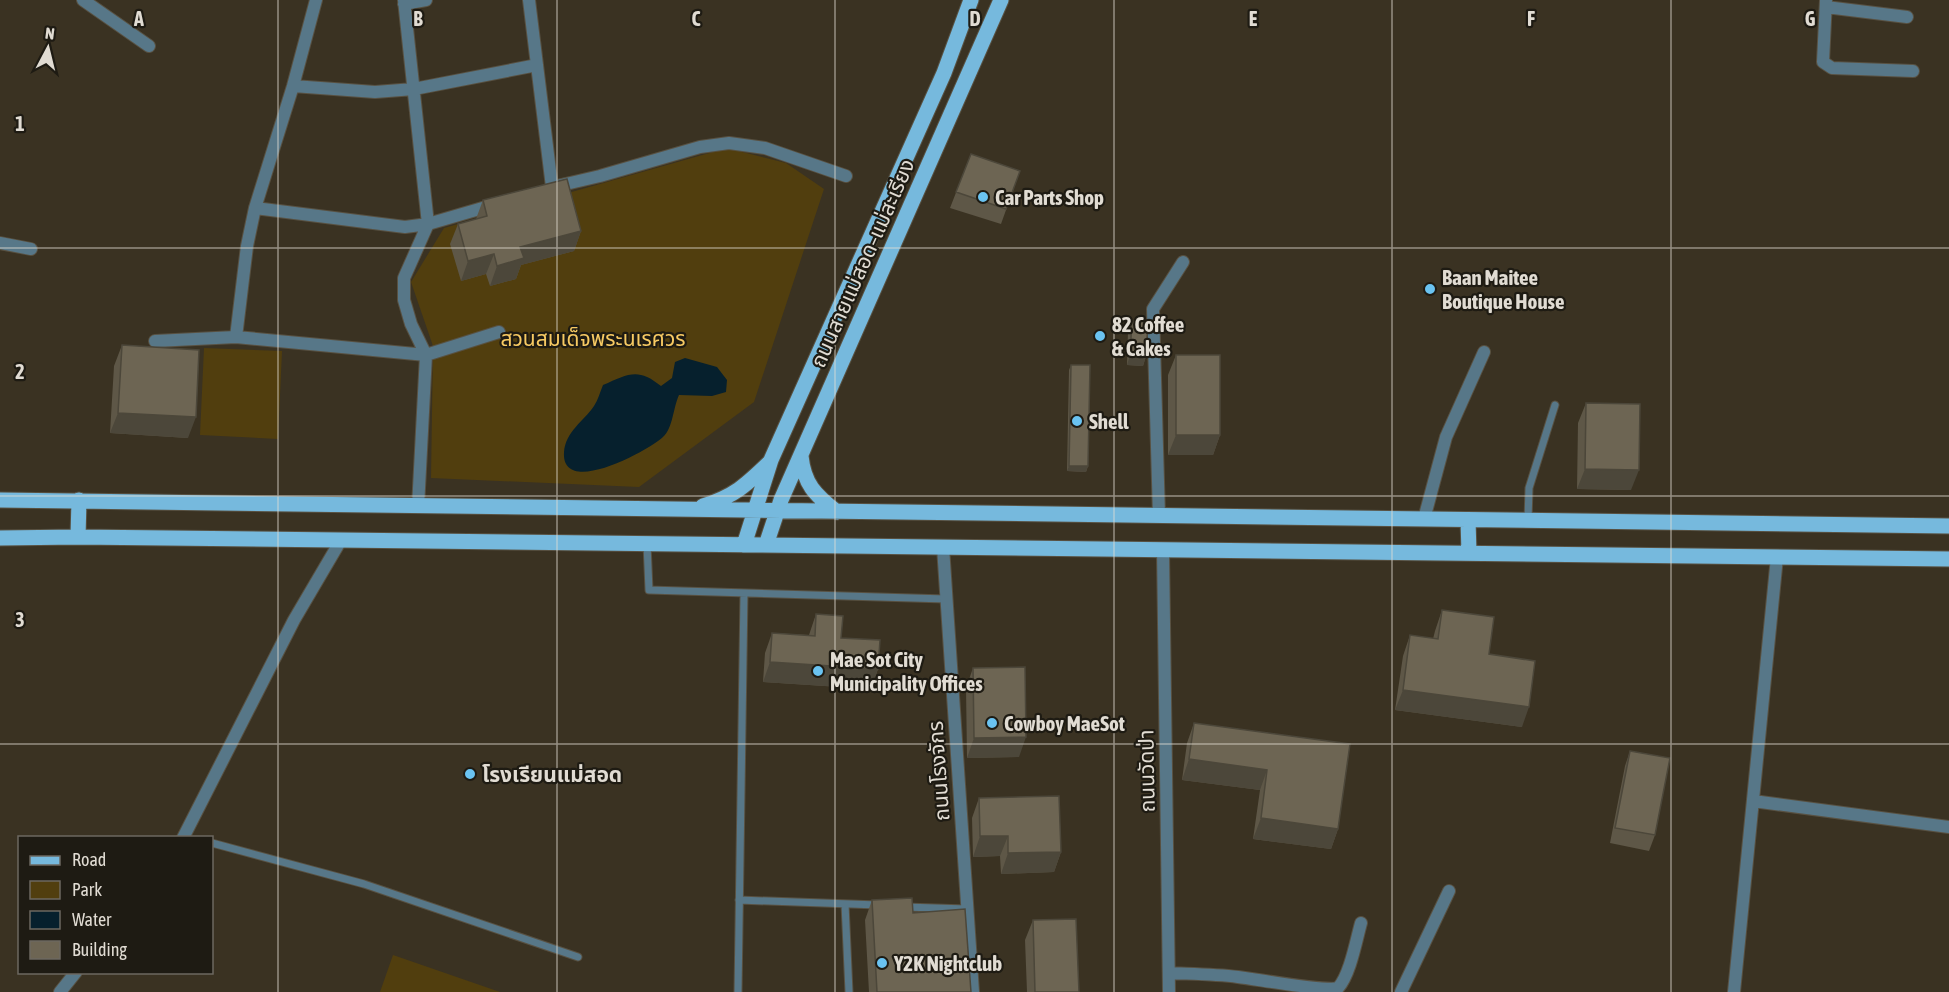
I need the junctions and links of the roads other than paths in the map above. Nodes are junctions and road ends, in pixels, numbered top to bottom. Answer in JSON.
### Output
{"nodes":[{"id":1,"x":83,"y":0,"type":"edge"},
{"id":2,"x":316,"y":0,"type":"edge"},
{"id":3,"x":426,"y":0,"type":"edge"},
{"id":4,"x":529,"y":0,"type":"edge"},
{"id":5,"x":971,"y":0,"type":"edge"},
{"id":6,"x":1001,"y":0,"type":"edge"},
{"id":7,"x":404,"y":2,"type":"edge"},
{"id":8,"x":1826,"y":4,"type":"edge"},
{"id":9,"x":1907,"y":17,"type":"dead end"},
{"id":10,"x":149,"y":46,"type":"dead end"},
{"id":11,"x":537,"y":65,"type":"junction"},
{"id":12,"x":1913,"y":71,"type":"dead end"},
{"id":13,"x":944,"y":73,"type":"junction"},
{"id":14,"x":965,"y":82,"type":"junction"},
{"id":15,"x":293,"y":86,"type":"junction"},
{"id":16,"x":414,"y":89,"type":"junction"},
{"id":17,"x":846,"y":176,"type":"dead end"},
{"id":18,"x":507,"y":201,"type":"edge"},
{"id":19,"x":255,"y":208,"type":"junction"},
{"id":20,"x":428,"y":224,"type":"junction"},
{"id":21,"x":0,"y":243,"type":"edge"},
{"id":22,"x":31,"y":249,"type":"dead end"},
{"id":23,"x":1183,"y":262,"type":"dead end"},
{"id":24,"x":499,"y":332,"type":"dead end"},
{"id":25,"x":236,"y":337,"type":"junction"},
{"id":26,"x":155,"y":341,"type":"dead end"},
{"id":27,"x":1484,"y":352,"type":"dead end"},
{"id":28,"x":426,"y":355,"type":"junction"},
{"id":29,"x":1555,"y":405,"type":"dead end"},
{"id":30,"x":801,"y":456,"type":"junction"},
{"id":31,"x":771,"y":460,"type":"junction"},
{"id":32,"x":0,"y":500,"type":"edge"},
{"id":33,"x":79,"y":500,"type":"junction"},
{"id":34,"x":418,"y":507,"type":"junction"},
{"id":35,"x":689,"y":510,"type":"junction"},
{"id":36,"x":755,"y":511,"type":"junction"},
{"id":37,"x":776,"y":511,"type":"junction"},
{"id":38,"x":837,"y":512,"type":"junction"},
{"id":39,"x":1159,"y":516,"type":"junction"},
{"id":40,"x":1424,"y":519,"type":"junction"},
{"id":41,"x":1468,"y":520,"type":"junction"},
{"id":42,"x":1528,"y":520,"type":"junction"},
{"id":43,"x":1949,"y":526,"type":"edge"},
{"id":44,"x":78,"y":537,"type":"junction"},
{"id":45,"x":0,"y":538,"type":"edge"},
{"id":46,"x":341,"y":540,"type":"junction"},
{"id":47,"x":647,"y":544,"type":"junction"},
{"id":48,"x":744,"y":545,"type":"junction"},
{"id":49,"x":766,"y":545,"type":"junction"},
{"id":50,"x":943,"y":547,"type":"junction"},
{"id":51,"x":1163,"y":550,"type":"junction"},
{"id":52,"x":1469,"y":554,"type":"junction"},
{"id":53,"x":1777,"y":557,"type":"junction"},
{"id":54,"x":1949,"y":559,"type":"edge"},
{"id":55,"x":744,"y":593,"type":"junction"},
{"id":56,"x":946,"y":599,"type":"junction"},
{"id":57,"x":1753,"y":801,"type":"junction"},
{"id":58,"x":1949,"y":827,"type":"edge"},
{"id":59,"x":186,"y":836,"type":"edge"},
{"id":60,"x":213,"y":843,"type":"edge"},
{"id":61,"x":1449,"y":891,"type":"dead end"},
{"id":62,"x":739,"y":900,"type":"junction"},
{"id":63,"x":845,"y":904,"type":"junction"},
{"id":64,"x":889,"y":906,"type":"edge"},
{"id":65,"x":900,"y":906,"type":"edge"},
{"id":66,"x":967,"y":909,"type":"junction"},
{"id":67,"x":1361,"y":923,"type":"dead end"},
{"id":68,"x":578,"y":957,"type":"dead end"},
{"id":69,"x":1169,"y":973,"type":"junction"},
{"id":70,"x":74,"y":974,"type":"edge"},
{"id":71,"x":60,"y":992,"type":"edge"},
{"id":72,"x":738,"y":992,"type":"edge"},
{"id":73,"x":849,"y":992,"type":"edge"},
{"id":74,"x":973,"y":992,"type":"edge"},
{"id":75,"x":1169,"y":992,"type":"edge"},
{"id":76,"x":1401,"y":992,"type":"edge"},
{"id":77,"x":1734,"y":992,"type":"edge"}],
"edges":[{"from":1,"to":10,"type":"street"},
{"from":2,"to":15,"type":"street"},
{"from":3,"to":7,"type":"street"},
{"from":4,"to":11,"type":"street"},
{"from":5,"to":13,"type":"main road","name":"ถนนสายแม่สอด–แม่สะเรียง"},
{"from":6,"to":14,"type":"main road","name":"ถนนสายแม่สอด–แม่สะเรียง"},
{"from":7,"to":16,"type":"street"},
{"from":8,"to":9,"type":"street"},
{"from":8,"to":12,"type":"street"},
{"from":11,"to":16,"type":"street"},
{"from":11,"to":17,"type":"street"},
{"from":13,"to":14,"type":"main road"},
{"from":13,"to":31,"type":"main road","name":"ถนนสายแม่สอด–แม่สะเรียง"},
{"from":14,"to":30,"type":"main road","name":"ถนนสายแม่สอด–แม่สะเรียง"},
{"from":15,"to":16,"type":"street"},
{"from":15,"to":19,"type":"street"},
{"from":16,"to":20,"type":"street"},
{"from":18,"to":20,"type":"street"},
{"from":19,"to":20,"type":"street"},
{"from":19,"to":25,"type":"street"},
{"from":20,"to":28,"type":"street"},
{"from":21,"to":22,"type":"street"},
{"from":23,"to":39,"type":"street"},
{"from":24,"to":28,"type":"street"},
{"from":25,"to":26,"type":"street"},
{"from":25,"to":28,"type":"street"},
{"from":27,"to":40,"type":"street"},
{"from":28,"to":34,"type":"street"},
{"from":29,"to":42,"type":"lane"},
{"from":30,"to":37,"type":"main road","name":"ถนนสายแม่สอด–แม่สะเรียง"},
{"from":30,"to":38,"type":"main road"},
{"from":31,"to":35,"type":"main road"},
{"from":31,"to":36,"type":"main road","name":"ถนนสายแม่สอด–แม่สะเรียง"},
{"from":32,"to":33,"type":"main road"},
{"from":33,"to":34,"type":"main road"},
{"from":33,"to":44,"type":"main road"},
{"from":34,"to":35,"type":"main road"},
{"from":35,"to":36,"type":"main road"},
{"from":36,"to":37,"type":"main road"},
{"from":36,"to":48,"type":"main road","name":"ถนนสายแม่สอด–แม่สะเรียง"},
{"from":37,"to":38,"type":"main road"},
{"from":37,"to":49,"type":"main road","name":"ถนนสายแม่สอด–แม่สะเรียง"},
{"from":38,"to":39,"type":"main road"},
{"from":39,"to":40,"type":"main road"},
{"from":40,"to":41,"type":"main road"},
{"from":41,"to":42,"type":"main road"},
{"from":41,"to":52,"type":"main road"},
{"from":42,"to":43,"type":"main road"},
{"from":44,"to":45,"type":"main road"},
{"from":44,"to":46,"type":"main road"},
{"from":46,"to":47,"type":"main road"},
{"from":46,"to":59,"type":"street"},
{"from":47,"to":48,"type":"main road"},
{"from":47,"to":55,"type":"lane"},
{"from":48,"to":49,"type":"main road"},
{"from":49,"to":50,"type":"main road"},
{"from":50,"to":51,"type":"main road"},
{"from":50,"to":56,"type":"street","name":"ถนนโรงจักร"},
{"from":51,"to":52,"type":"main road"},
{"from":51,"to":69,"type":"street","name":"ถนนวัดป่า"},
{"from":52,"to":53,"type":"main road"},
{"from":53,"to":54,"type":"main road"},
{"from":53,"to":57,"type":"street"},
{"from":55,"to":56,"type":"lane"},
{"from":55,"to":62,"type":"lane"},
{"from":56,"to":66,"type":"street","name":"ถนนโรงจักร"},
{"from":57,"to":58,"type":"street"},
{"from":57,"to":77,"type":"street"},
{"from":60,"to":68,"type":"lane"},
{"from":61,"to":76,"type":"street"},
{"from":62,"to":63,"type":"lane"},
{"from":62,"to":72,"type":"lane"},
{"from":63,"to":64,"type":"lane"},
{"from":63,"to":73,"type":"lane"},
{"from":65,"to":66,"type":"lane"},
{"from":66,"to":74,"type":"street","name":"ถนนโรงจักร"},
{"from":67,"to":69,"type":"street"},
{"from":69,"to":75,"type":"street","name":"ถนนวัดป่า"},
{"from":70,"to":71,"type":"street"}]}
